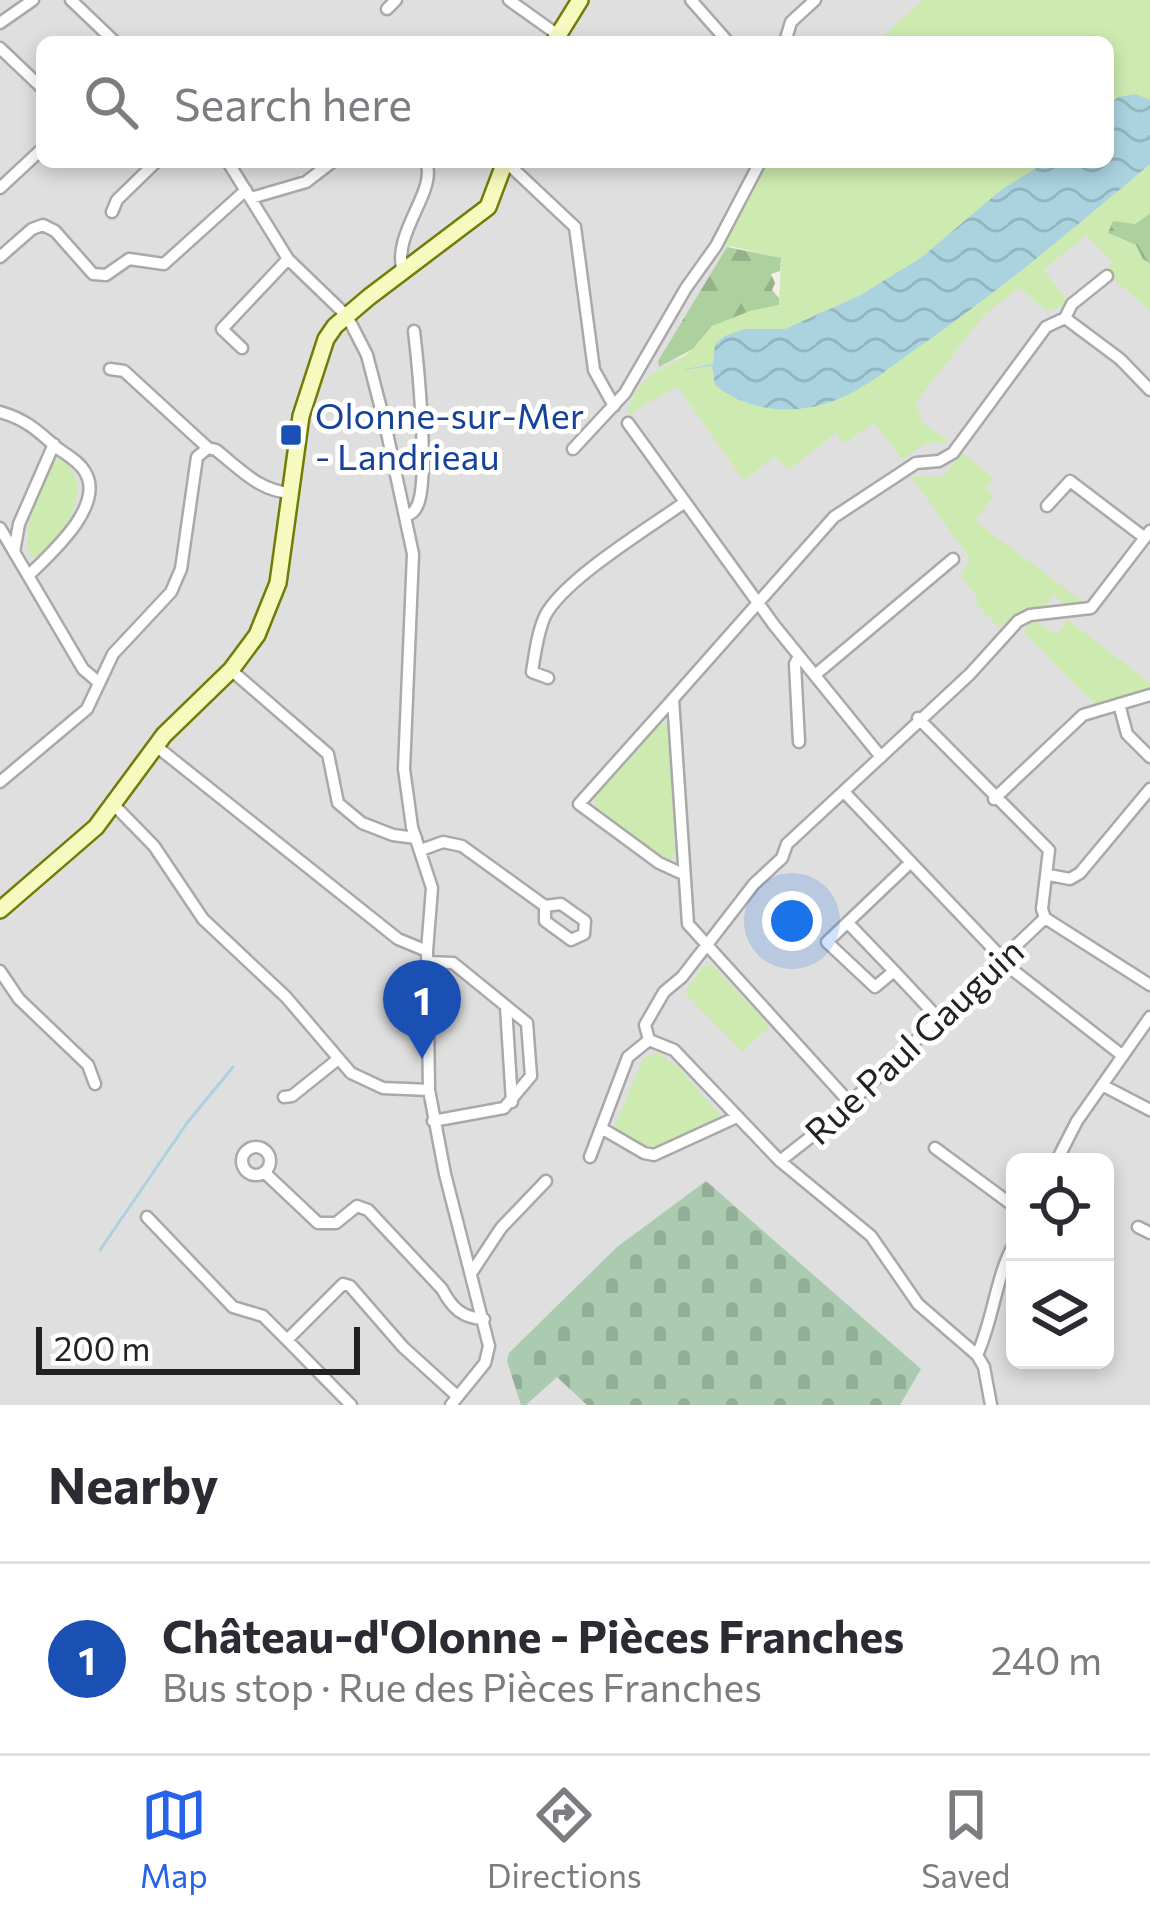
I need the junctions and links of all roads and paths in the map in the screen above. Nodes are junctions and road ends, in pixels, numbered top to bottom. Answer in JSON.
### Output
{"nodes":[{"id":1,"x":33,"y":0,"type":"edge"},
{"id":2,"x":71,"y":0,"type":"edge"},
{"id":3,"x":509,"y":0,"type":"edge"},
{"id":4,"x":580,"y":0,"type":"edge"},
{"id":5,"x":691,"y":0,"type":"edge"},
{"id":6,"x":814,"y":0,"type":"edge"},
{"id":7,"x":0,"y":23,"type":"edge"},
{"id":8,"x":109,"y":36,"type":"edge"},
{"id":9,"x":554,"y":36,"type":"edge"},
{"id":10,"x":557,"y":36,"type":"edge"},
{"id":11,"x":723,"y":36,"type":"edge"},
{"id":12,"x":786,"y":36,"type":"edge"},
{"id":13,"x":0,"y":48,"type":"edge"},
{"id":14,"x":36,"y":82,"type":"edge"},
{"id":15,"x":36,"y":155,"type":"edge"},
{"id":16,"x":150,"y":168,"type":"edge"},
{"id":17,"x":232,"y":168,"type":"edge"},
{"id":18,"x":324,"y":168,"type":"edge"},
{"id":19,"x":428,"y":168,"type":"edge"},
{"id":20,"x":503,"y":168,"type":"edge"},
{"id":21,"x":511,"y":168,"type":"edge"},
{"id":22,"x":757,"y":168,"type":"edge"},
{"id":23,"x":0,"y":188,"type":"edge"},
{"id":24,"x":248,"y":194,"type":"junction"},
{"id":25,"x":112,"y":212,"type":"dead end"},
{"id":26,"x":0,"y":257,"type":"edge"},
{"id":27,"x":288,"y":259,"type":"junction"},
{"id":28,"x":404,"y":272,"type":"junction"},
{"id":29,"x":1108,"y":277,"type":"dead end"},
{"id":30,"x":347,"y":316,"type":"junction"},
{"id":31,"x":1065,"y":318,"type":"junction"},
{"id":32,"x":414,"y":331,"type":"dead end"},
{"id":33,"x":242,"y":348,"type":"dead end"},
{"id":34,"x":110,"y":369,"type":"dead end"},
{"id":35,"x":1150,"y":390,"type":"edge"},
{"id":36,"x":614,"y":406,"type":"junction"},
{"id":37,"x":0,"y":412,"type":"edge"},
{"id":38,"x":628,"y":423,"type":"dead end"},
{"id":39,"x":53,"y":444,"type":"junction"},
{"id":40,"x":208,"y":448,"type":"junction"},
{"id":41,"x":573,"y":448,"type":"dead end"},
{"id":42,"x":292,"y":493,"type":"junction"},
{"id":43,"x":685,"y":502,"type":"junction"},
{"id":44,"x":1047,"y":506,"type":"dead end"},
{"id":45,"x":405,"y":517,"type":"junction"},
{"id":46,"x":0,"y":529,"type":"edge"},
{"id":47,"x":1148,"y":534,"type":"edge"},
{"id":48,"x":14,"y":552,"type":"junction"},
{"id":49,"x":953,"y":560,"type":"dead end"},
{"id":50,"x":28,"y":575,"type":"junction"},
{"id":51,"x":758,"y":603,"type":"junction"},
{"id":52,"x":799,"y":656,"type":"junction"},
{"id":53,"x":231,"y":670,"type":"junction"},
{"id":54,"x":815,"y":675,"type":"junction"},
{"id":55,"x":548,"y":678,"type":"dead end"},
{"id":56,"x":97,"y":681,"type":"junction"},
{"id":57,"x":1150,"y":694,"type":"edge"},
{"id":58,"x":673,"y":699,"type":"junction"},
{"id":59,"x":1119,"y":704,"type":"junction"},
{"id":60,"x":918,"y":718,"type":"junction"},
{"id":61,"x":799,"y":742,"type":"dead end"},
{"id":62,"x":156,"y":746,"type":"junction"},
{"id":63,"x":880,"y":757,"type":"junction"},
{"id":64,"x":1150,"y":757,"type":"edge"},
{"id":65,"x":0,"y":782,"type":"edge"},
{"id":66,"x":1150,"y":788,"type":"edge"},
{"id":67,"x":844,"y":792,"type":"junction"},
{"id":68,"x":994,"y":799,"type":"junction"},
{"id":69,"x":114,"y":805,"type":"junction"},
{"id":70,"x":419,"y":844,"type":"junction"},
{"id":71,"x":911,"y":862,"type":"junction"},
{"id":72,"x":683,"y":874,"type":"junction"},
{"id":73,"x":1049,"y":874,"type":"junction"},
{"id":74,"x":544,"y":906,"type":"dead end"},
{"id":75,"x":0,"y":910,"type":"edge"},
{"id":76,"x":1045,"y":918,"type":"junction"},
{"id":77,"x":848,"y":923,"type":"junction"},
{"id":78,"x":704,"y":946,"type":"junction"},
{"id":79,"x":427,"y":957,"type":"junction"},
{"id":80,"x":1001,"y":959,"type":"junction"},
{"id":81,"x":0,"y":971,"type":"edge"},
{"id":82,"x":894,"y":971,"type":"junction"},
{"id":83,"x":1150,"y":985,"type":"edge"},
{"id":84,"x":506,"y":1007,"type":"junction"},
{"id":85,"x":1150,"y":1017,"type":"edge"},
{"id":86,"x":938,"y":1018,"type":"junction"},
{"id":87,"x":649,"y":1040,"type":"junction"},
{"id":88,"x":1123,"y":1056,"type":"junction"},
{"id":89,"x":338,"y":1060,"type":"junction"},
{"id":90,"x":95,"y":1084,"type":"dead end"},
{"id":91,"x":1102,"y":1084,"type":"junction"},
{"id":92,"x":429,"y":1090,"type":"junction"},
{"id":93,"x":284,"y":1097,"type":"dead end"},
{"id":94,"x":512,"y":1102,"type":"junction"},
{"id":95,"x":850,"y":1103,"type":"junction"},
{"id":96,"x":1150,"y":1110,"type":"edge"},
{"id":97,"x":737,"y":1117,"type":"junction"},
{"id":98,"x":433,"y":1120,"type":"junction"},
{"id":99,"x":601,"y":1128,"type":"junction"},
{"id":100,"x":934,"y":1148,"type":"dead end"},
{"id":101,"x":1061,"y":1153,"type":"edge"},
{"id":102,"x":590,"y":1157,"type":"dead end"},
{"id":103,"x":780,"y":1161,"type":"junction"},
{"id":104,"x":264,"y":1172,"type":"dead end"},
{"id":105,"x":546,"y":1181,"type":"dead end"},
{"id":106,"x":1006,"y":1200,"type":"edge"},
{"id":107,"x":147,"y":1217,"type":"dead end"},
{"id":108,"x":1007,"y":1261,"type":"edge"},
{"id":109,"x":472,"y":1272,"type":"junction"},
{"id":110,"x":484,"y":1319,"type":"junction"},
{"id":111,"x":287,"y":1340,"type":"junction"},
{"id":112,"x":977,"y":1355,"type":"junction"},
{"id":113,"x":454,"y":1401,"type":"edge"},
{"id":114,"x":352,"y":1405,"type":"edge"},
{"id":115,"x":991,"y":1405,"type":"edge"}],
"edges":[{"from":1,"to":7,"type":"street"},
{"from":2,"to":8,"type":"street"},
{"from":3,"to":9,"type":"street"},
{"from":4,"to":10,"type":"street"},
{"from":5,"to":11,"type":"street"},
{"from":6,"to":12,"type":"street"},
{"from":13,"to":14,"type":"street"},
{"from":15,"to":23,"type":"street"},
{"from":16,"to":25,"type":"street"},
{"from":17,"to":24,"type":"street"},
{"from":18,"to":24,"type":"street"},
{"from":19,"to":28,"type":"street"},
{"from":20,"to":28,"type":"street"},
{"from":21,"to":36,"type":"street"},
{"from":22,"to":36,"type":"street"},
{"from":24,"to":26,"type":"street"},
{"from":24,"to":27,"type":"street"},
{"from":27,"to":30,"type":"street"},
{"from":27,"to":33,"type":"street"},
{"from":28,"to":30,"type":"street"},
{"from":29,"to":31,"type":"street"},
{"from":30,"to":42,"type":"street"},
{"from":30,"to":45,"type":"street"},
{"from":31,"to":35,"type":"street"},
{"from":31,"to":51,"type":"street"},
{"from":32,"to":45,"type":"street"},
{"from":34,"to":40,"type":"street"},
{"from":36,"to":41,"type":"street"},
{"from":37,"to":39,"type":"street"},
{"from":38,"to":43,"type":"street"},
{"from":39,"to":48,"type":"street"},
{"from":39,"to":50,"type":"street"},
{"from":40,"to":42,"type":"street"},
{"from":40,"to":56,"type":"street"},
{"from":42,"to":53,"type":"street"},
{"from":43,"to":51,"type":"street"},
{"from":43,"to":55,"type":"street"},
{"from":44,"to":47,"type":"street"},
{"from":45,"to":70,"type":"street"},
{"from":46,"to":48,"type":"street"},
{"from":47,"to":60,"type":"street"},
{"from":48,"to":50,"type":"street"},
{"from":49,"to":54,"type":"street"},
{"from":50,"to":56,"type":"street"},
{"from":51,"to":52,"type":"street"},
{"from":51,"to":58,"type":"street"},
{"from":52,"to":54,"type":"street"},
{"from":52,"to":61,"type":"street"},
{"from":53,"to":62,"type":"street"},
{"from":53,"to":70,"type":"street"},
{"from":54,"to":63,"type":"street"},
{"from":56,"to":65,"type":"street"},
{"from":57,"to":59,"type":"street"},
{"from":58,"to":72,"type":"street"},
{"from":58,"to":72,"type":"street"},
{"from":59,"to":64,"type":"street"},
{"from":59,"to":68,"type":"street"},
{"from":60,"to":63,"type":"street"},
{"from":60,"to":68,"type":"street"},
{"from":62,"to":69,"type":"street"},
{"from":62,"to":79,"type":"street"},
{"from":63,"to":67,"type":"street"},
{"from":66,"to":73,"type":"street"},
{"from":67,"to":71,"type":"street"},
{"from":67,"to":78,"type":"street"},
{"from":68,"to":73,"type":"street"},
{"from":69,"to":75,"type":"street"},
{"from":69,"to":89,"type":"street"},
{"from":70,"to":74,"type":"street"},
{"from":70,"to":79,"type":"street"},
{"from":71,"to":77,"type":"street"},
{"from":71,"to":80,"type":"street"},
{"from":72,"to":78,"type":"street"},
{"from":73,"to":76,"type":"street"},
{"from":76,"to":80,"type":"street","name":"Rue Paul Gauguin"},
{"from":76,"to":83,"type":"street"},
{"from":77,"to":82,"type":"street"},
{"from":77,"to":82,"type":"street"},
{"from":78,"to":87,"type":"street"},
{"from":78,"to":95,"type":"street"},
{"from":79,"to":84,"type":"street"},
{"from":79,"to":92,"type":"street"},
{"from":80,"to":86,"type":"street","name":"Rue Paul Gauguin"},
{"from":80,"to":88,"type":"street"},
{"from":81,"to":90,"type":"street"},
{"from":82,"to":86,"type":"street"},
{"from":84,"to":94,"type":"street"},
{"from":84,"to":94,"type":"street"},
{"from":85,"to":88,"type":"street"},
{"from":86,"to":95,"type":"street","name":"Rue Paul Gauguin"},
{"from":87,"to":97,"type":"street"},
{"from":87,"to":99,"type":"street"},
{"from":88,"to":91,"type":"street"},
{"from":89,"to":92,"type":"street"},
{"from":89,"to":93,"type":"street"},
{"from":91,"to":96,"type":"street"},
{"from":91,"to":101,"type":"street"},
{"from":92,"to":98,"type":"street"},
{"from":94,"to":98,"type":"street"},
{"from":95,"to":103,"type":"street","name":"Rue Paul Gauguin"},
{"from":97,"to":99,"type":"street"},
{"from":97,"to":103,"type":"street"},
{"from":98,"to":109,"type":"street"},
{"from":99,"to":102,"type":"street"},
{"from":100,"to":106,"type":"street"},
{"from":103,"to":112,"type":"street"},
{"from":104,"to":110,"type":"street"},
{"from":105,"to":109,"type":"street"},
{"from":107,"to":111,"type":"street"},
{"from":108,"to":112,"type":"street"},
{"from":109,"to":110,"type":"street"},
{"from":110,"to":113,"type":"street"},
{"from":111,"to":113,"type":"street"},
{"from":111,"to":114,"type":"street"},
{"from":112,"to":115,"type":"street"}]}
